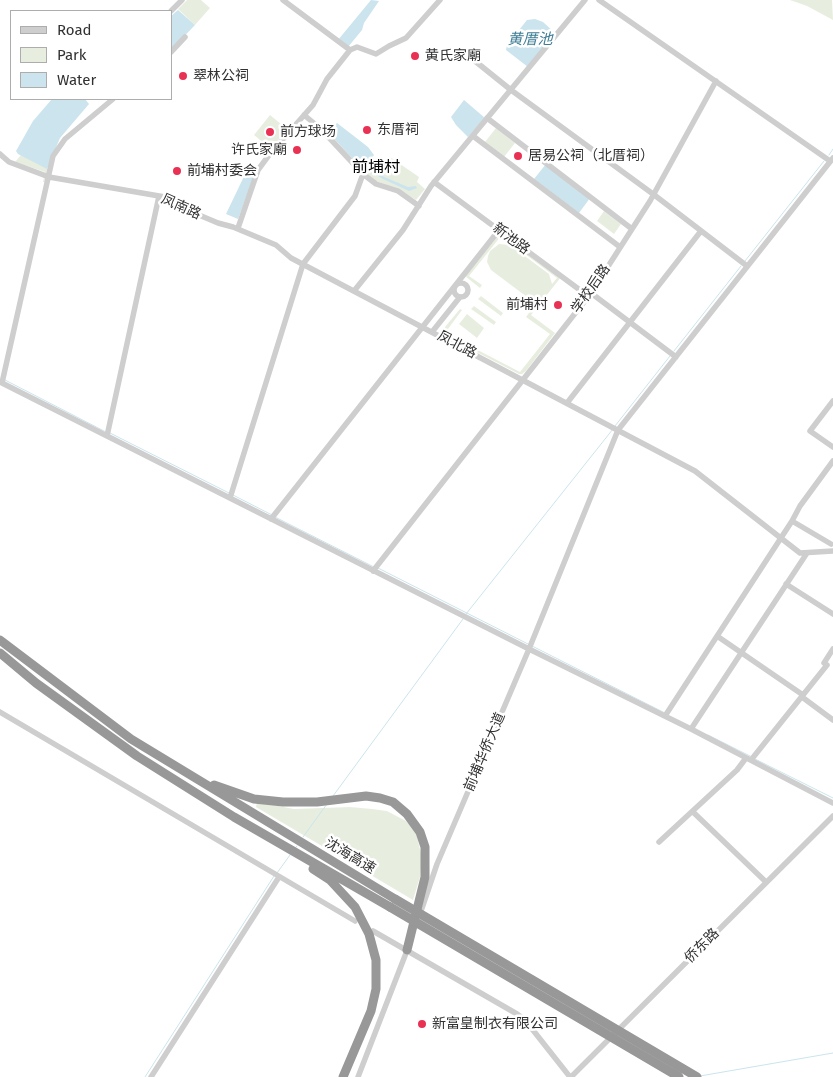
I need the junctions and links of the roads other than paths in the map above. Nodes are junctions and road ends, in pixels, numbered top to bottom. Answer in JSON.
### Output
{"nodes":[{"id":1,"x":182,"y":0,"type":"edge"},
{"id":2,"x":283,"y":0,"type":"edge"},
{"id":3,"x":440,"y":0,"type":"edge"},
{"id":4,"x":585,"y":0,"type":"edge"},
{"id":5,"x":599,"y":0,"type":"edge"},
{"id":6,"x":172,"y":10,"type":"edge"},
{"id":7,"x":185,"y":37,"type":"dead end"},
{"id":8,"x":350,"y":50,"type":"junction"},
{"id":9,"x":172,"y":51,"type":"edge"},
{"id":10,"x":465,"y":53,"type":"dead end"},
{"id":11,"x":716,"y":81,"type":"junction"},
{"id":12,"x":511,"y":90,"type":"junction"},
{"id":13,"x":112,"y":100,"type":"edge"},
{"id":14,"x":304,"y":115,"type":"junction"},
{"id":15,"x":487,"y":118,"type":"junction"},
{"id":16,"x":473,"y":136,"type":"junction"},
{"id":17,"x":0,"y":154,"type":"edge"},
{"id":18,"x":832,"y":159,"type":"edge"},
{"id":19,"x":364,"y":174,"type":"junction"},
{"id":20,"x":49,"y":176,"type":"junction"},
{"id":21,"x":434,"y":182,"type":"junction"},
{"id":22,"x":653,"y":194,"type":"junction"},
{"id":23,"x":159,"y":196,"type":"junction"},
{"id":24,"x":419,"y":206,"type":"junction"},
{"id":25,"x":238,"y":228,"type":"junction"},
{"id":26,"x":632,"y":229,"type":"junction"},
{"id":27,"x":498,"y":230,"type":"junction"},
{"id":28,"x":701,"y":231,"type":"junction"},
{"id":29,"x":620,"y":247,"type":"junction"},
{"id":30,"x":303,"y":264,"type":"junction"},
{"id":31,"x":744,"y":264,"type":"junction"},
{"id":32,"x":455,"y":286,"type":"junction"},
{"id":33,"x":354,"y":291,"type":"junction"},
{"id":34,"x":589,"y":294,"type":"junction"},
{"id":35,"x":460,"y":297,"type":"junction"},
{"id":36,"x":630,"y":322,"type":"junction"},
{"id":37,"x":423,"y":327,"type":"junction"},
{"id":38,"x":432,"y":332,"type":"junction"},
{"id":39,"x":673,"y":355,"type":"junction"},
{"id":40,"x":522,"y":379,"type":"junction"},
{"id":41,"x":2,"y":381,"type":"edge"},
{"id":42,"x":833,"y":401,"type":"edge"},
{"id":43,"x":567,"y":403,"type":"junction"},
{"id":44,"x":615,"y":429,"type":"junction"},
{"id":45,"x":107,"y":433,"type":"junction"},
{"id":46,"x":833,"y":447,"type":"edge"},
{"id":47,"x":833,"y":461,"type":"edge"},
{"id":48,"x":231,"y":496,"type":"junction"},
{"id":49,"x":272,"y":517,"type":"junction"},
{"id":50,"x":792,"y":521,"type":"junction"},
{"id":51,"x":781,"y":538,"type":"junction"},
{"id":52,"x":831,"y":547,"type":"edge"},
{"id":53,"x":807,"y":552,"type":"junction"},
{"id":54,"x":375,"y":568,"type":"junction"},
{"id":55,"x":786,"y":584,"type":"junction"},
{"id":56,"x":833,"y":614,"type":"edge"},
{"id":57,"x":717,"y":636,"type":"junction"},
{"id":58,"x":0,"y":640,"type":"edge"},
{"id":59,"x":530,"y":646,"type":"junction"},
{"id":60,"x":833,"y":649,"type":"edge"},
{"id":61,"x":742,"y":652,"type":"junction"},
{"id":62,"x":0,"y":653,"type":"edge"},
{"id":63,"x":802,"y":696,"type":"junction"},
{"id":64,"x":0,"y":712,"type":"edge"},
{"id":65,"x":666,"y":715,"type":"junction"},
{"id":66,"x":833,"y":720,"type":"edge"},
{"id":67,"x":692,"y":728,"type":"junction"},
{"id":68,"x":751,"y":758,"type":"junction"},
{"id":69,"x":191,"y":776,"type":"junction"},
{"id":70,"x":833,"y":803,"type":"edge"},
{"id":71,"x":693,"y":812,"type":"junction"},
{"id":72,"x":833,"y":816,"type":"edge"},
{"id":73,"x":266,"y":836,"type":"junction"},
{"id":74,"x":659,"y":842,"type":"dead end"},
{"id":75,"x":277,"y":876,"type":"junction"},
{"id":76,"x":766,"y":882,"type":"junction"},
{"id":77,"x":392,"y":903,"type":"junction"},
{"id":78,"x":355,"y":921,"type":"dead end"},
{"id":79,"x":373,"y":931,"type":"dead end"},
{"id":80,"x":407,"y":950,"type":"junction"},
{"id":81,"x":151,"y":1077,"type":"edge"},
{"id":82,"x":343,"y":1077,"type":"edge"},
{"id":83,"x":358,"y":1077,"type":"edge"},
{"id":84,"x":571,"y":1077,"type":"edge"},
{"id":85,"x":679,"y":1077,"type":"edge"},
{"id":86,"x":698,"y":1077,"type":"edge"}],
"edges":[{"from":1,"to":6,"type":"street"},
{"from":2,"to":8,"type":"street"},
{"from":3,"to":8,"type":"street"},
{"from":4,"to":12,"type":"street"},
{"from":5,"to":11,"type":"street"},
{"from":7,"to":9,"type":"street"},
{"from":8,"to":14,"type":"street"},
{"from":10,"to":12,"type":"street"},
{"from":11,"to":18,"type":"street"},
{"from":11,"to":22,"type":"street","name":"学校后路"},
{"from":12,"to":15,"type":"street"},
{"from":12,"to":22,"type":"street"},
{"from":13,"to":20,"type":"street"},
{"from":14,"to":19,"type":"street"},
{"from":14,"to":25,"type":"street"},
{"from":15,"to":16,"type":"street"},
{"from":15,"to":26,"type":"street"},
{"from":16,"to":21,"type":"street"},
{"from":16,"to":29,"type":"street"},
{"from":17,"to":20,"type":"street","name":"凤南路"},
{"from":18,"to":31,"type":"street","name":"前埔华侨大道"},
{"from":19,"to":24,"type":"street"},
{"from":19,"to":30,"type":"street"},
{"from":20,"to":23,"type":"street","name":"凤南路"},
{"from":20,"to":41,"type":"street"},
{"from":21,"to":24,"type":"street"},
{"from":21,"to":27,"type":"street","name":"新池路"},
{"from":22,"to":26,"type":"street","name":"学校后路"},
{"from":22,"to":28,"type":"street"},
{"from":23,"to":25,"type":"street","name":"凤南路"},
{"from":23,"to":45,"type":"street"},
{"from":24,"to":33,"type":"street"},
{"from":25,"to":30,"type":"street","name":"凤南路"},
{"from":26,"to":29,"type":"street","name":"学校后路"},
{"from":27,"to":32,"type":"street"},
{"from":27,"to":34,"type":"street","name":"新池路"},
{"from":28,"to":31,"type":"street"},
{"from":28,"to":36,"type":"street"},
{"from":29,"to":34,"type":"street","name":"学校后路"},
{"from":30,"to":33,"type":"street","name":"凤北路"},
{"from":30,"to":48,"type":"street"},
{"from":31,"to":39,"type":"street","name":"前埔华侨大道"},
{"from":32,"to":35,"type":"street"},
{"from":32,"to":35,"type":"street"},
{"from":32,"to":37,"type":"street"},
{"from":33,"to":37,"type":"street","name":"凤北路"},
{"from":34,"to":36,"type":"street","name":"新池路"},
{"from":34,"to":40,"type":"street","name":"学校后路"},
{"from":35,"to":38,"type":"street"},
{"from":36,"to":39,"type":"street","name":"新池路"},
{"from":36,"to":43,"type":"street"},
{"from":37,"to":38,"type":"street","name":"凤北路"},
{"from":37,"to":49,"type":"street"},
{"from":38,"to":40,"type":"street","name":"凤北路"},
{"from":39,"to":44,"type":"street","name":"前埔华侨大道"},
{"from":40,"to":43,"type":"street","name":"凤北路"},
{"from":40,"to":54,"type":"street","name":"学校后路"},
{"from":41,"to":45,"type":"street"},
{"from":42,"to":46,"type":"street"},
{"from":43,"to":44,"type":"street","name":"凤北路"},
{"from":44,"to":51,"type":"street","name":"凤北路"},
{"from":44,"to":59,"type":"street","name":"前埔华侨大道"},
{"from":45,"to":48,"type":"street"},
{"from":47,"to":50,"type":"street"},
{"from":48,"to":49,"type":"street"},
{"from":49,"to":54,"type":"street"},
{"from":50,"to":51,"type":"street"},
{"from":50,"to":52,"type":"street"},
{"from":51,"to":53,"type":"street","name":"凤北路"},
{"from":51,"to":57,"type":"street"},
{"from":52,"to":53,"type":"street"},
{"from":53,"to":55,"type":"street"},
{"from":54,"to":59,"type":"street"},
{"from":55,"to":56,"type":"street"},
{"from":55,"to":61,"type":"street"},
{"from":57,"to":61,"type":"street"},
{"from":57,"to":65,"type":"street"},
{"from":58,"to":69,"type":"highway","name":"沈海高速"},
{"from":59,"to":65,"type":"street"},
{"from":59,"to":80,"type":"street","name":"前埔华侨大道"},
{"from":60,"to":63,"type":"street"},
{"from":61,"to":63,"type":"street"},
{"from":61,"to":67,"type":"street"},
{"from":62,"to":73,"type":"highway","name":"沈海高速"},
{"from":63,"to":66,"type":"street"},
{"from":63,"to":68,"type":"street"},
{"from":64,"to":75,"type":"street"},
{"from":65,"to":67,"type":"street"},
{"from":67,"to":68,"type":"street"},
{"from":68,"to":70,"type":"street"},
{"from":68,"to":71,"type":"street"},
{"from":69,"to":77,"type":"highway","name":"沈海高速"},
{"from":69,"to":80,"type":"highway"},
{"from":71,"to":74,"type":"street"},
{"from":71,"to":76,"type":"street"},
{"from":72,"to":76,"type":"street","name":"侨东路"},
{"from":73,"to":77,"type":"highway","name":"沈海高速"},
{"from":73,"to":82,"type":"highway"},
{"from":75,"to":78,"type":"street"},
{"from":75,"to":81,"type":"street"},
{"from":76,"to":84,"type":"street","name":"侨东路"},
{"from":77,"to":85,"type":"highway","name":"沈海高速","bridge":true},
{"from":77,"to":86,"type":"highway","name":"沈海高速","bridge":true},
{"from":79,"to":80,"type":"street"},
{"from":80,"to":83,"type":"street","name":"前埔华侨大道"},
{"from":80,"to":84,"type":"street"}]}
